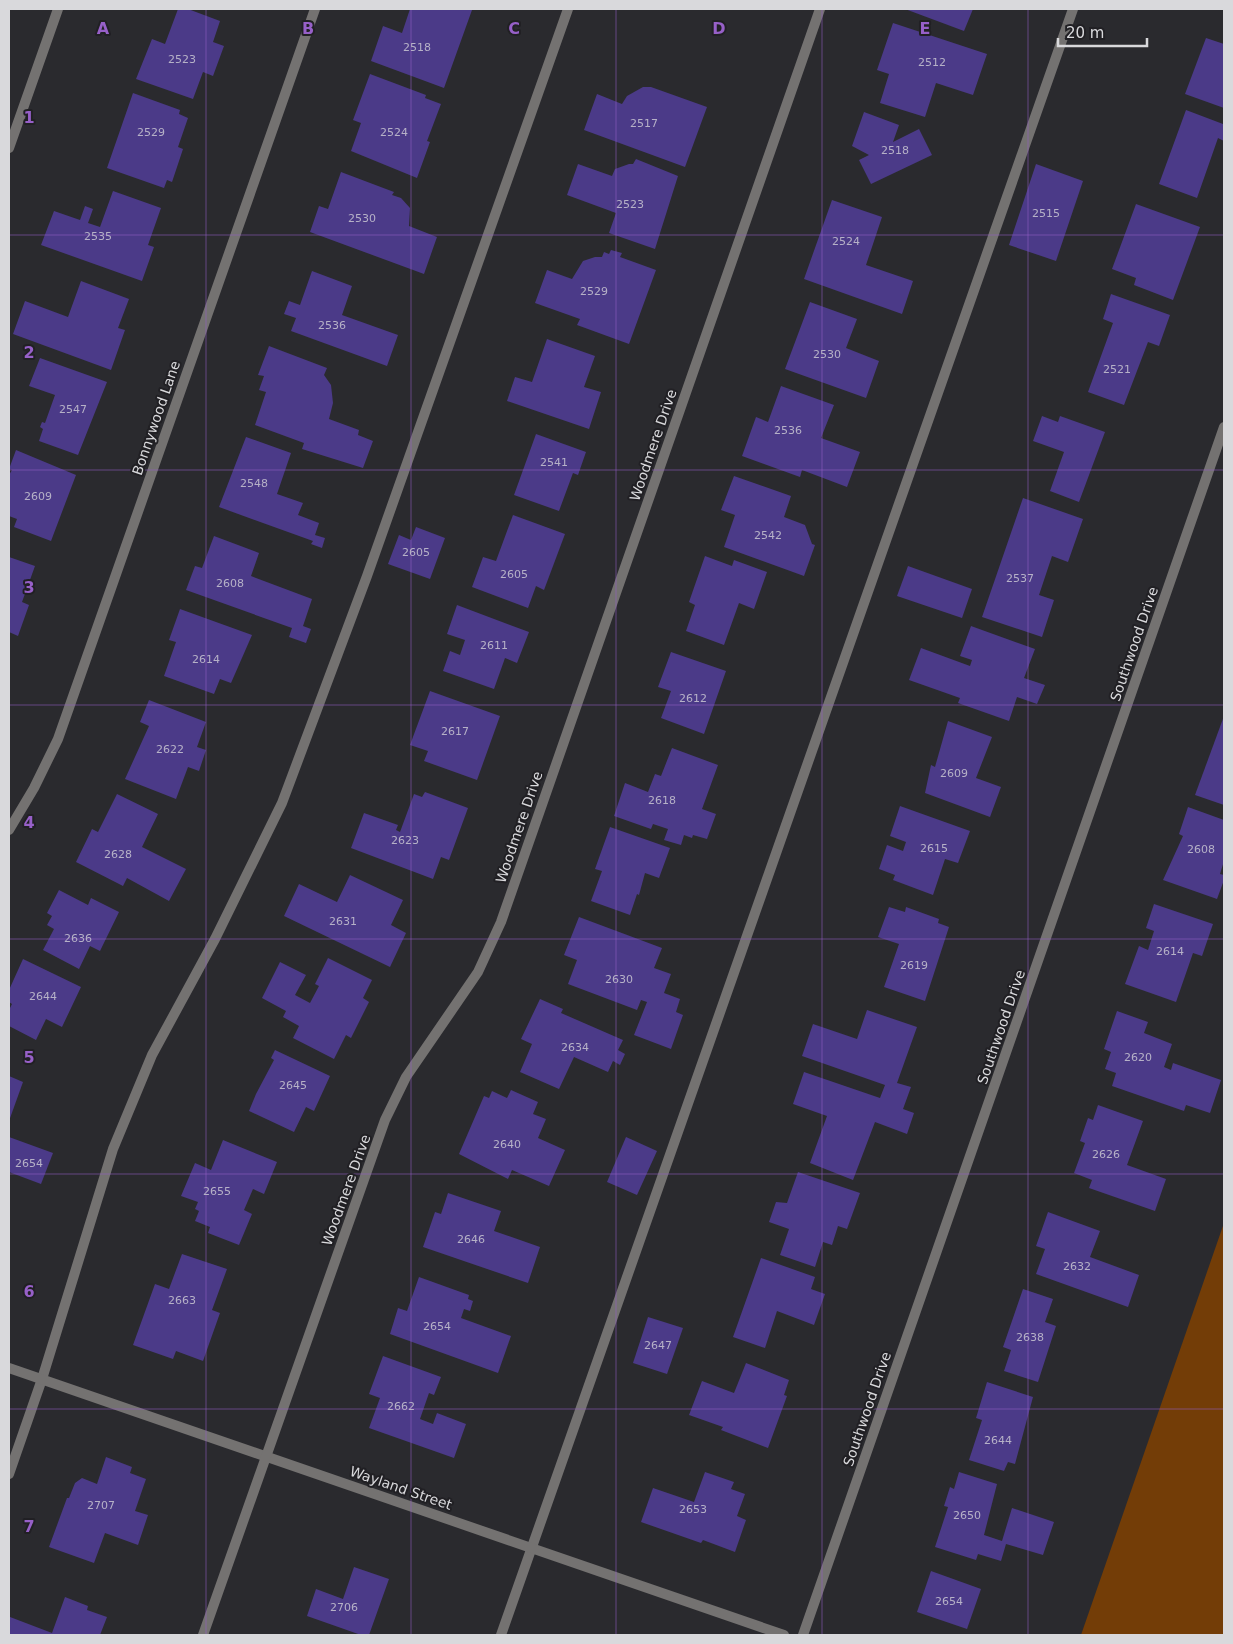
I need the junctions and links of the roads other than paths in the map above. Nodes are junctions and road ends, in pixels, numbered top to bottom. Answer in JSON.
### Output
{"nodes":[{"id":1,"x":58,"y":9,"type":"edge"},
{"id":2,"x":315,"y":9,"type":"edge"},
{"id":3,"x":568,"y":9,"type":"edge"},
{"id":4,"x":820,"y":9,"type":"edge"},
{"id":5,"x":1073,"y":9,"type":"edge"},
{"id":6,"x":9,"y":148,"type":"edge"},
{"id":7,"x":1224,"y":427,"type":"edge"},
{"id":8,"x":9,"y":830,"type":"edge"},
{"id":9,"x":9,"y":1368,"type":"edge"},
{"id":10,"x":42,"y":1379,"type":"junction"},
{"id":11,"x":265,"y":1456,"type":"junction"},
{"id":12,"x":9,"y":1474,"type":"edge"},
{"id":13,"x":531,"y":1547,"type":"junction"},
{"id":14,"x":203,"y":1635,"type":"edge"},
{"id":15,"x":501,"y":1635,"type":"edge"},
{"id":16,"x":784,"y":1635,"type":"edge"},
{"id":17,"x":803,"y":1635,"type":"edge"}],
"edges":[{"from":1,"to":6,"type":"street"},
{"from":2,"to":8,"type":"street","name":"Bonnywood Lane"},
{"from":3,"to":10,"type":"street"},
{"from":4,"to":11,"type":"street","name":"Woodmere Drive"},
{"from":5,"to":13,"type":"street"},
{"from":7,"to":17,"type":"street","name":"Southwood Drive"},
{"from":9,"to":10,"type":"street","name":"Wayland Street"},
{"from":10,"to":11,"type":"street","name":"Wayland Street"},
{"from":10,"to":12,"type":"street"},
{"from":11,"to":13,"type":"street","name":"Wayland Street"},
{"from":11,"to":14,"type":"street","name":"Woodmere Drive"},
{"from":13,"to":15,"type":"street"},
{"from":13,"to":16,"type":"street","name":"Wayland Street"}]}
